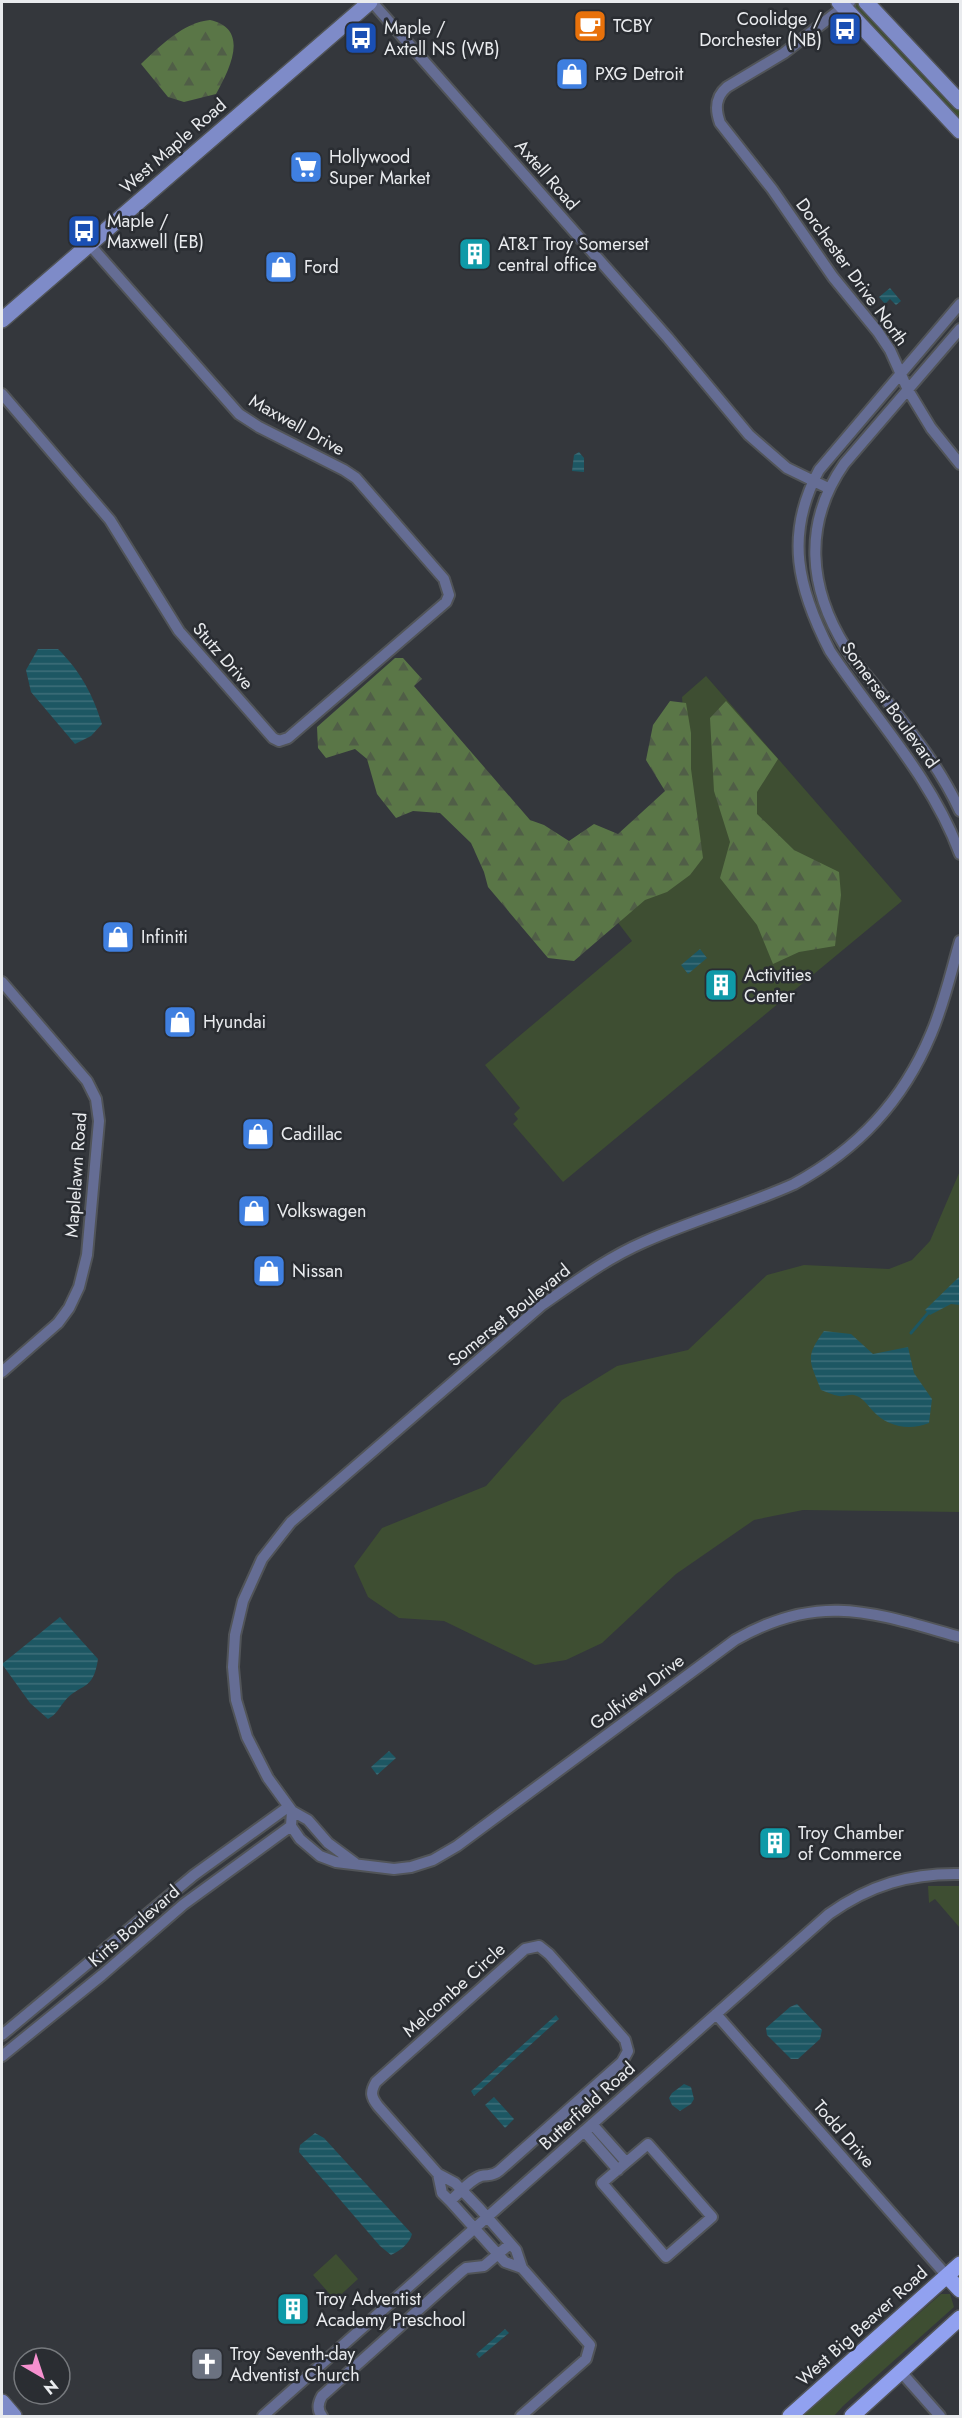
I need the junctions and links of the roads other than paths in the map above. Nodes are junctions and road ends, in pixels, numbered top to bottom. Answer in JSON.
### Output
{"nodes":[{"id":1,"x":371,"y":2,"type":"edge"},
{"id":2,"x":866,"y":2,"type":"edge"},
{"id":3,"x":844,"y":3,"type":"edge"},
{"id":4,"x":958,"y":93,"type":"edge"},
{"id":5,"x":960,"y":131,"type":"edge"},
{"id":6,"x":89,"y":244,"type":"junction"},
{"id":7,"x":960,"y":304,"type":"edge"},
{"id":8,"x":2,"y":320,"type":"edge"},
{"id":9,"x":960,"y":329,"type":"edge"},
{"id":10,"x":900,"y":374,"type":"junction"},
{"id":11,"x":908,"y":390,"type":"junction"},
{"id":12,"x":2,"y":394,"type":"edge"},
{"id":13,"x":960,"y":464,"type":"edge"},
{"id":14,"x":813,"y":481,"type":"junction"},
{"id":15,"x":828,"y":488,"type":"junction"},
{"id":16,"x":444,"y":579,"type":"joint"},
{"id":17,"x":960,"y":811,"type":"edge"},
{"id":18,"x":960,"y":854,"type":"edge"},
{"id":19,"x":960,"y":941,"type":"edge"},
{"id":20,"x":2,"y":982,"type":"edge"},
{"id":21,"x":2,"y":1372,"type":"edge"},
{"id":22,"x":960,"y":1637,"type":"edge"},
{"id":23,"x":290,"y":1809,"type":"junction"},
{"id":24,"x":291,"y":1826,"type":"junction"},
{"id":25,"x":355,"y":1863,"type":"junction"},
{"id":26,"x":960,"y":1874,"type":"edge"},
{"id":27,"x":716,"y":2013,"type":"junction"},
{"id":28,"x":2,"y":2035,"type":"edge"},
{"id":29,"x":2,"y":2056,"type":"edge"},
{"id":30,"x":588,"y":2127,"type":"junction"},
{"id":31,"x":622,"y":2166,"type":"junction"},
{"id":32,"x":438,"y":2174,"type":"junction"},
{"id":33,"x":462,"y":2190,"type":"junction"},
{"id":34,"x":450,"y":2201,"type":"junction"},
{"id":35,"x":487,"y":2217,"type":"junction"},
{"id":36,"x":474,"y":2229,"type":"junction"},
{"id":37,"x":510,"y":2244,"type":"junction"},
{"id":38,"x":498,"y":2255,"type":"junction"},
{"id":39,"x":960,"y":2264,"type":"edge"},
{"id":40,"x":522,"y":2268,"type":"junction"},
{"id":41,"x":947,"y":2276,"type":"junction"},
{"id":42,"x":960,"y":2290,"type":"edge"},
{"id":43,"x":960,"y":2318,"type":"edge"},
{"id":44,"x":901,"y":2372,"type":"junction"},
{"id":45,"x":2,"y":2402,"type":"edge"},
{"id":46,"x":14,"y":2416,"type":"edge"},
{"id":47,"x":263,"y":2416,"type":"edge"},
{"id":48,"x":322,"y":2416,"type":"edge"},
{"id":49,"x":521,"y":2416,"type":"edge"},
{"id":50,"x":790,"y":2416,"type":"edge"},
{"id":51,"x":852,"y":2416,"type":"edge"},
{"id":52,"x":940,"y":2416,"type":"edge"}],
"edges":[{"from":1,"to":6,"type":"main road","name":"West Maple Road"},
{"from":1,"to":14,"type":"street","name":"Axtell Road"},
{"from":2,"to":4,"type":"main road"},
{"from":3,"to":5,"type":"main road"},
{"from":3,"to":10,"type":"street","name":"Dorchester Drive North"},
{"from":6,"to":8,"type":"main road","name":"West Maple Road"},
{"from":6,"to":16,"type":"street","name":"Maxwell Drive"},
{"from":7,"to":10,"type":"street","name":"Somerset Boulevard"},
{"from":9,"to":11,"type":"street","name":"Somerset Boulevard"},
{"from":10,"to":11,"type":"street","name":"Dorchester Drive North"},
{"from":10,"to":14,"type":"street","name":"Somerset Boulevard"},
{"from":11,"to":13,"type":"street","name":"Dorchester Drive North"},
{"from":11,"to":15,"type":"street","name":"Somerset Boulevard"},
{"from":12,"to":16,"type":"street","name":"Stutz Drive"},
{"from":14,"to":15,"type":"street","name":"Axtell Road"},
{"from":14,"to":18,"type":"street","name":"Somerset Boulevard"},
{"from":15,"to":17,"type":"street","name":"Somerset Boulevard"},
{"from":19,"to":23,"type":"street","name":"Somerset Boulevard"},
{"from":20,"to":21,"type":"street","name":"Maplelawn Road"},
{"from":22,"to":25,"type":"street","name":"Golfview Drive"},
{"from":23,"to":24,"type":"street"},
{"from":23,"to":25,"type":"street","name":"Golfview Drive"},
{"from":23,"to":28,"type":"street","name":"Kirts Boulevard"},
{"from":24,"to":25,"type":"street","name":"Golfview Drive"},
{"from":24,"to":29,"type":"street","name":"Kirts Boulevard"},
{"from":26,"to":27,"type":"street","name":"Butterfield Road"},
{"from":27,"to":30,"type":"street","name":"Butterfield Road"},
{"from":27,"to":41,"type":"street","name":"Todd Drive"},
{"from":30,"to":31,"type":"street"},
{"from":30,"to":35,"type":"street","name":"Butterfield Road"},
{"from":31,"to":31,"type":"street"},
{"from":32,"to":33,"type":"street","name":"Melcombe Circle"},
{"from":32,"to":33,"type":"street","name":"Melcombe Circle"},
{"from":32,"to":34,"type":"street","name":"Melcombe Circle"},
{"from":33,"to":34,"type":"street","name":"Melcombe Circle"},
{"from":33,"to":35,"type":"street","name":"Melcombe Circle"},
{"from":34,"to":36,"type":"street","name":"Melcombe Circle"},
{"from":35,"to":36,"type":"street","name":"Butterfield Road"},
{"from":35,"to":37,"type":"street","name":"Melcombe Circle"},
{"from":36,"to":38,"type":"street","name":"Melcombe Circle"},
{"from":36,"to":47,"type":"street","name":"Butterfield Road"},
{"from":37,"to":38,"type":"street"},
{"from":37,"to":40,"type":"street","name":"Melcombe Circle"},
{"from":38,"to":40,"type":"street","name":"Melcombe Circle"},
{"from":38,"to":48,"type":"street"},
{"from":39,"to":41,"type":"main road","name":"West Big Beaver Road"},
{"from":40,"to":49,"type":"street"},
{"from":41,"to":42,"type":"main road"},
{"from":41,"to":50,"type":"main road","name":"West Big Beaver Road"},
{"from":43,"to":44,"type":"main road"},
{"from":44,"to":51,"type":"main road"},
{"from":44,"to":52,"type":"street"},
{"from":45,"to":46,"type":"main road"}]}
